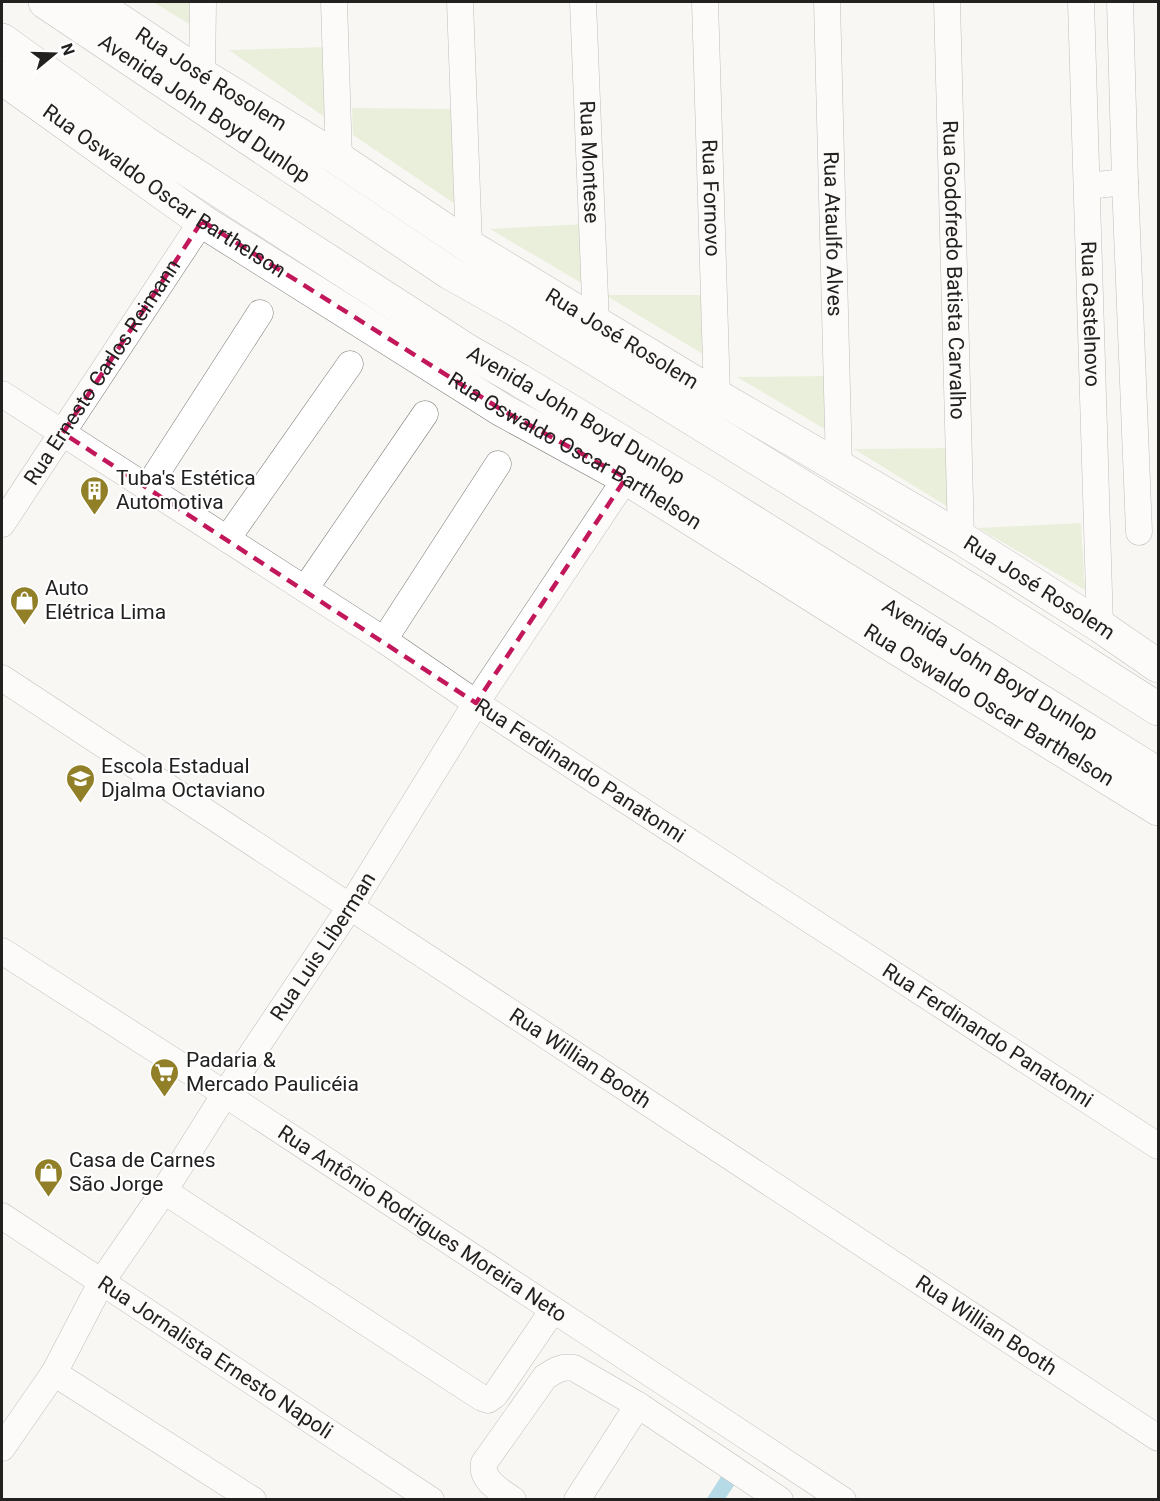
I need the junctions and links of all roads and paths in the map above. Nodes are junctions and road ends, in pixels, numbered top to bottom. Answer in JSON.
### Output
{"nodes":[{"id":1,"x":45,"y":2,"type":"edge"},
{"id":2,"x":92,"y":2,"type":"edge"},
{"id":3,"x":203,"y":2,"type":"edge"},
{"id":4,"x":334,"y":2,"type":"edge"},
{"id":5,"x":460,"y":2,"type":"edge"},
{"id":6,"x":583,"y":2,"type":"edge"},
{"id":7,"x":705,"y":2,"type":"edge"},
{"id":8,"x":827,"y":2,"type":"edge"},
{"id":9,"x":947,"y":2,"type":"edge"},
{"id":10,"x":1081,"y":2,"type":"edge"},
{"id":11,"x":1120,"y":2,"type":"edge"},
{"id":12,"x":2,"y":40,"type":"edge"},
{"id":13,"x":202,"y":75,"type":"junction"},
{"id":14,"x":2,"y":78,"type":"edge"},
{"id":15,"x":339,"y":159,"type":"junction"},
{"id":16,"x":1125,"y":182,"type":"junction"},
{"id":17,"x":1087,"y":186,"type":"junction"},
{"id":18,"x":202,"y":221,"type":"junction"},
{"id":19,"x":470,"y":246,"type":"junction"},
{"id":20,"x":260,"y":313,"type":"dead end"},
{"id":21,"x":596,"y":323,"type":"junction"},
{"id":22,"x":350,"y":364,"type":"dead end"},
{"id":23,"x":2,"y":394,"type":"edge"},
{"id":24,"x":717,"y":396,"type":"junction"},
{"id":25,"x":425,"y":414,"type":"dead end"},
{"id":26,"x":63,"y":434,"type":"junction"},
{"id":27,"x":498,"y":464,"type":"dead end"},
{"id":28,"x":839,"y":466,"type":"junction"},
{"id":29,"x":626,"y":478,"type":"junction"},
{"id":30,"x":147,"y":488,"type":"junction"},
{"id":31,"x":710,"y":495,"type":"junction"},
{"id":32,"x":2,"y":524,"type":"edge"},
{"id":33,"x":1139,"y":532,"type":"dead end"},
{"id":34,"x":961,"y":538,"type":"junction"},
{"id":35,"x":227,"y":539,"type":"junction"},
{"id":36,"x":305,"y":589,"type":"junction"},
{"id":37,"x":1100,"y":626,"type":"junction"},
{"id":38,"x":384,"y":640,"type":"junction"},
{"id":39,"x":885,"y":641,"type":"junction"},
{"id":40,"x":1158,"y":666,"type":"edge"},
{"id":41,"x":2,"y":678,"type":"edge"},
{"id":42,"x":476,"y":703,"type":"junction"},
{"id":43,"x":1158,"y":710,"type":"edge"},
{"id":44,"x":1158,"y":774,"type":"edge"},
{"id":45,"x":1158,"y":809,"type":"edge"},
{"id":46,"x":350,"y":907,"type":"junction"},
{"id":47,"x":2,"y":951,"type":"edge"},
{"id":48,"x":225,"y":1094,"type":"junction"},
{"id":49,"x":1158,"y":1146,"type":"edge"},
{"id":50,"x":164,"y":1191,"type":"junction"},
{"id":51,"x":2,"y":1216,"type":"edge"},
{"id":52,"x":102,"y":1281,"type":"junction"},
{"id":53,"x":553,"y":1310,"type":"junction"},
{"id":54,"x":54,"y":1373,"type":"junction"},
{"id":55,"x":638,"y":1405,"type":"junction"},
{"id":56,"x":718,"y":1419,"type":"junction"},
{"id":57,"x":1158,"y":1438,"type":"edge"},
{"id":58,"x":700,"y":1447,"type":"junction"},
{"id":59,"x":2,"y":1448,"type":"edge"},
{"id":60,"x":771,"y":1497,"type":"edge"},
{"id":61,"x":253,"y":1500,"type":"edge"},
{"id":62,"x":431,"y":1500,"type":"edge"},
{"id":63,"x":513,"y":1500,"type":"edge"},
{"id":64,"x":577,"y":1500,"type":"edge"},
{"id":65,"x":843,"y":1500,"type":"edge"}],
"edges":[{"from":1,"to":43,"type":"main road","name":"Avenida John Boyd Dunlop"},
{"from":2,"to":13,"type":"main road","name":"Rua José Rosolem"},
{"from":3,"to":13,"type":"street"},
{"from":4,"to":15,"type":"street"},
{"from":5,"to":19,"type":"street"},
{"from":6,"to":21,"type":"street","name":"Rua Montese"},
{"from":7,"to":24,"type":"street","name":"Rua Fornovo"},
{"from":8,"to":28,"type":"street","name":"Rua Ataulfo Alves"},
{"from":9,"to":34,"type":"street","name":"Rua Godofredo Batista Carvalho"},
{"from":10,"to":17,"type":"street","name":"Rua Castelnovo"},
{"from":11,"to":16,"type":"street"},
{"from":12,"to":31,"type":"main road","name":"Avenida John Boyd Dunlop"},
{"from":13,"to":15,"type":"main road","name":"Rua José Rosolem"},
{"from":14,"to":18,"type":"main road","name":"Rua Oswaldo Oscar Barthelson"},
{"from":15,"to":19,"type":"main road","name":"Rua José Rosolem"},
{"from":16,"to":17,"type":"street"},
{"from":16,"to":33,"type":"street"},
{"from":17,"to":37,"type":"street","name":"Rua Castelnovo"},
{"from":18,"to":26,"type":"street","name":"Rua Ernesto Carlos Reimann"},
{"from":18,"to":29,"type":"main road","name":"Rua Oswaldo Oscar Barthelson"},
{"from":19,"to":21,"type":"main road","name":"Rua José Rosolem"},
{"from":20,"to":30,"type":"street"},
{"from":21,"to":24,"type":"main road","name":"Rua José Rosolem"},
{"from":22,"to":35,"type":"street"},
{"from":23,"to":26,"type":"street","name":"Rua Ferdinando Panatonni"},
{"from":24,"to":28,"type":"main road","name":"Rua José Rosolem"},
{"from":25,"to":36,"type":"street"},
{"from":26,"to":30,"type":"street","name":"Rua Ferdinando Panatonni"},
{"from":26,"to":32,"type":"street","name":"Rua Ernesto Carlos Reimann"},
{"from":27,"to":38,"type":"street"},
{"from":28,"to":34,"type":"main road","name":"Rua José Rosolem"},
{"from":29,"to":39,"type":"main road","name":"Rua Oswaldo Oscar Barthelson"},
{"from":29,"to":42,"type":"street","name":"Rua Luis Liberman"},
{"from":30,"to":35,"type":"street","name":"Rua Ferdinando Panatonni"},
{"from":31,"to":39,"type":"main road"},
{"from":31,"to":44,"type":"main road","name":"Avenida John Boyd Dunlop"},
{"from":34,"to":37,"type":"main road","name":"Rua José Rosolem"},
{"from":35,"to":36,"type":"street","name":"Rua Ferdinando Panatonni"},
{"from":36,"to":38,"type":"street","name":"Rua Ferdinando Panatonni"},
{"from":37,"to":40,"type":"main road","name":"Rua José Rosolem"},
{"from":38,"to":42,"type":"street","name":"Rua Ferdinando Panatonni"},
{"from":39,"to":45,"type":"main road","name":"Rua Oswaldo Oscar Barthelson"},
{"from":41,"to":46,"type":"street","name":"Rua Willian Booth"},
{"from":42,"to":46,"type":"street","name":"Rua Luis Liberman"},
{"from":42,"to":49,"type":"street","name":"Rua Ferdinando Panatonni"},
{"from":46,"to":48,"type":"street","name":"Rua Luis Liberman"},
{"from":46,"to":57,"type":"street","name":"Rua Willian Booth"},
{"from":47,"to":48,"type":"street","name":"Rua Antônio Rodrigues Moreira Neto"},
{"from":48,"to":50,"type":"street","name":"Rua Luis Liberman"},
{"from":48,"to":53,"type":"street","name":"Rua Antônio Rodrigues Moreira Neto"},
{"from":50,"to":52,"type":"street","name":"Rua Luis Liberman"},
{"from":50,"to":53,"type":"street"},
{"from":51,"to":52,"type":"street","name":"Rua Jornalista Ernesto Napoli"},
{"from":52,"to":54,"type":"street","name":"Rua Luis Liberman"},
{"from":52,"to":62,"type":"street","name":"Rua Jornalista Ernesto Napoli"},
{"from":53,"to":56,"type":"street","name":"Rua Antônio Rodrigues Moreira Neto"},
{"from":54,"to":59,"type":"street","name":"Rua Luis Liberman"},
{"from":54,"to":61,"type":"street"},
{"from":55,"to":58,"type":"street"},
{"from":55,"to":63,"type":"street"},
{"from":55,"to":64,"type":"street"},
{"from":56,"to":58,"type":"street"},
{"from":56,"to":65,"type":"street","name":"Rua Antônio Rodrigues Moreira Neto"},
{"from":58,"to":60,"type":"street"}]}
